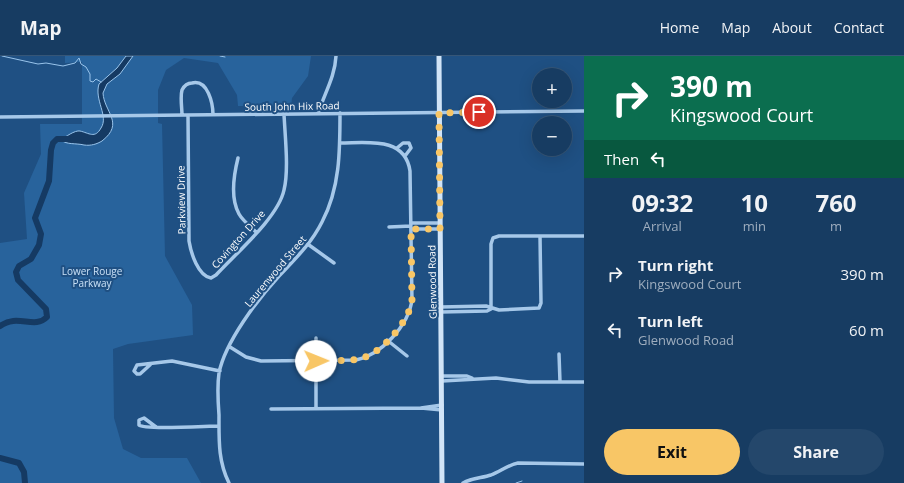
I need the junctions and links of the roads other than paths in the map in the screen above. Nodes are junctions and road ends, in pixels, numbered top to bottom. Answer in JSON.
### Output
{"nodes":[{"id":1,"x":336,"y":56,"type":"edge"},
{"id":2,"x":439,"y":56,"type":"edge"},
{"id":3,"x":584,"y":111,"type":"edge"},
{"id":4,"x":340,"y":113,"type":"junction"},
{"id":5,"x":439,"y":113,"type":"junction"},
{"id":6,"x":284,"y":114,"type":"junction"},
{"id":7,"x":318,"y":114,"type":"junction"},
{"id":8,"x":182,"y":115,"type":"junction"},
{"id":9,"x":188,"y":115,"type":"junction"},
{"id":10,"x":214,"y":115,"type":"junction"},
{"id":11,"x":0,"y":117,"type":"edge"},
{"id":12,"x":340,"y":143,"type":"junction"},
{"id":13,"x":397,"y":148,"type":"junction"},
{"id":14,"x":405,"y":156,"type":"junction"},
{"id":15,"x":238,"y":158,"type":"dead end"},
{"id":16,"x":411,"y":226,"type":"junction"},
{"id":17,"x":440,"y":226,"type":"junction"},
{"id":18,"x":389,"y":227,"type":"dead end"},
{"id":19,"x":256,"y":232,"type":"junction"},
{"id":20,"x":540,"y":236,"type":"junction"},
{"id":21,"x":584,"y":236,"type":"edge"},
{"id":22,"x":309,"y":245,"type":"junction"},
{"id":23,"x":334,"y":263,"type":"dead end"},
{"id":24,"x":209,"y":278,"type":"joint"},
{"id":25,"x":491,"y":309,"type":"junction"},
{"id":26,"x":441,"y":310,"type":"junction"},
{"id":27,"x":316,"y":338,"type":"dead end"},
{"id":28,"x":387,"y":340,"type":"junction"},
{"id":29,"x":230,"y":347,"type":"junction"},
{"id":30,"x":559,"y":354,"type":"dead end"},
{"id":31,"x":407,"y":356,"type":"dead end"},
{"id":32,"x":316,"y":361,"type":"junction"},
{"id":33,"x":151,"y":364,"type":"dead end"},
{"id":34,"x":220,"y":371,"type":"junction"},
{"id":35,"x":442,"y":378,"type":"junction"},
{"id":36,"x":560,"y":382,"type":"junction"},
{"id":37,"x":584,"y":382,"type":"edge"},
{"id":38,"x":316,"y":408,"type":"junction"},
{"id":39,"x":442,"y":408,"type":"junction"},
{"id":40,"x":271,"y":409,"type":"dead end"},
{"id":41,"x":219,"y":426,"type":"junction"},
{"id":42,"x":156,"y":427,"type":"dead end"},
{"id":43,"x":584,"y":464,"type":"edge"},
{"id":44,"x":229,"y":483,"type":"edge"},
{"id":45,"x":442,"y":483,"type":"edge"},
{"id":46,"x":463,"y":483,"type":"edge"}],
"edges":[{"from":1,"to":7,"type":"street"},
{"from":2,"to":5,"type":"street","name":"Glenwood Road"},
{"from":3,"to":5,"type":"street","name":"South John Hix Road"},
{"from":4,"to":5,"type":"street","name":"South John Hix Road"},
{"from":4,"to":7,"type":"street","name":"South John Hix Road"},
{"from":4,"to":12,"type":"street","name":"Laurenwood Street"},
{"from":5,"to":17,"type":"street","name":"Glenwood Road"},
{"from":6,"to":7,"type":"street","name":"South John Hix Road"},
{"from":6,"to":10,"type":"street","name":"South John Hix Road"},
{"from":6,"to":19,"type":"street","name":"Covington Drive"},
{"from":8,"to":9,"type":"street","name":"South John Hix Road"},
{"from":8,"to":10,"type":"street"},
{"from":8,"to":11,"type":"street","name":"South John Hix Road"},
{"from":9,"to":10,"type":"street","name":"South John Hix Road"},
{"from":9,"to":24,"type":"street","name":"Parkview Drive"},
{"from":12,"to":13,"type":"street"},
{"from":12,"to":22,"type":"street","name":"Laurenwood Street"},
{"from":13,"to":14,"type":"street"},
{"from":13,"to":14,"type":"street"},
{"from":14,"to":16,"type":"street"},
{"from":15,"to":19,"type":"street"},
{"from":16,"to":17,"type":"street"},
{"from":16,"to":17,"type":"street"},
{"from":16,"to":18,"type":"street"},
{"from":16,"to":28,"type":"street"},
{"from":17,"to":26,"type":"street","name":"Glenwood Road"},
{"from":19,"to":24,"type":"street","name":"Covington Drive"},
{"from":20,"to":21,"type":"street"},
{"from":20,"to":25,"type":"street"},
{"from":20,"to":25,"type":"street"},
{"from":22,"to":23,"type":"street"},
{"from":22,"to":29,"type":"street","name":"Laurenwood Street"},
{"from":25,"to":26,"type":"street"},
{"from":26,"to":35,"type":"street","name":"Glenwood Road"},
{"from":27,"to":32,"type":"street"},
{"from":28,"to":31,"type":"street"},
{"from":28,"to":32,"type":"street"},
{"from":29,"to":32,"type":"street"},
{"from":29,"to":34,"type":"street","name":"Laurenwood Street"},
{"from":30,"to":36,"type":"street"},
{"from":32,"to":38,"type":"street"},
{"from":33,"to":34,"type":"street"},
{"from":34,"to":41,"type":"street","name":"Laurenwood Street"},
{"from":35,"to":36,"type":"street"},
{"from":35,"to":39,"type":"street","name":"Glenwood Road"},
{"from":36,"to":37,"type":"street"},
{"from":38,"to":39,"type":"street"},
{"from":38,"to":40,"type":"street"},
{"from":39,"to":45,"type":"street","name":"Glenwood Road"},
{"from":41,"to":42,"type":"street"},
{"from":41,"to":44,"type":"street","name":"Laurenwood Street"},
{"from":43,"to":46,"type":"street"}]}
